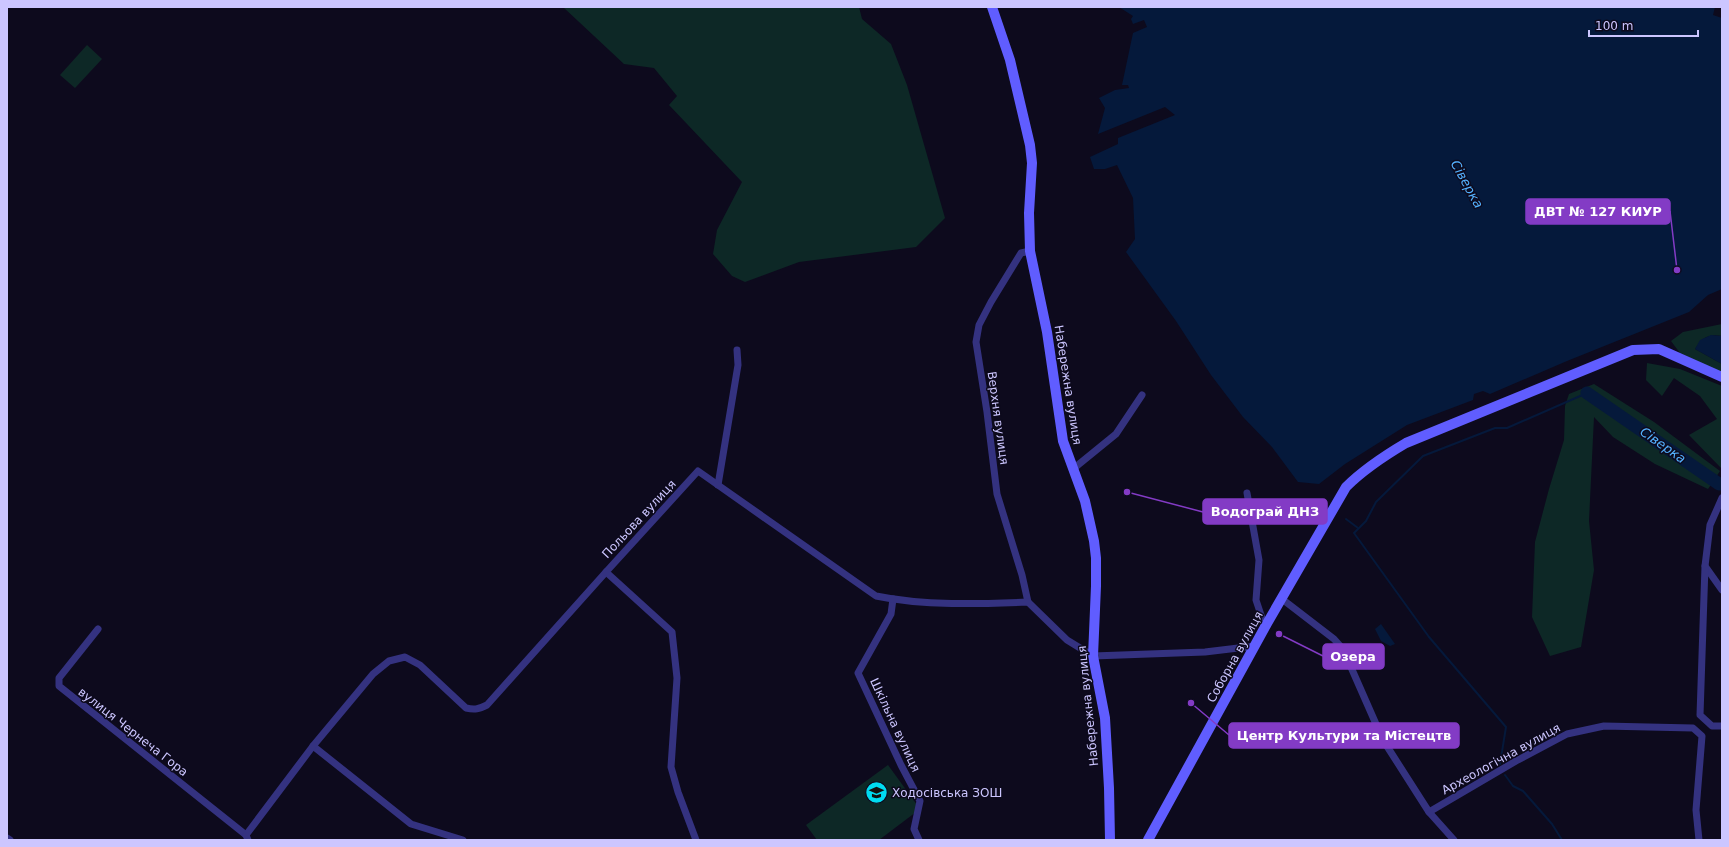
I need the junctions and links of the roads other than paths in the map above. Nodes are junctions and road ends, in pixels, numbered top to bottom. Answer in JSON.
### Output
{"nodes":[{"id":1,"x":992,"y":7,"type":"edge"},
{"id":2,"x":1030,"y":251,"type":"junction"},
{"id":3,"x":737,"y":350,"type":"dead end"},
{"id":4,"x":1722,"y":377,"type":"edge"},
{"id":5,"x":1142,"y":395,"type":"dead end"},
{"id":6,"x":1073,"y":469,"type":"junction"},
{"id":7,"x":718,"y":485,"type":"junction"},
{"id":8,"x":1247,"y":493,"type":"dead end"},
{"id":9,"x":1722,"y":498,"type":"edge"},
{"id":10,"x":1705,"y":566,"type":"junction"},
{"id":11,"x":606,"y":572,"type":"junction"},
{"id":12,"x":1722,"y":590,"type":"edge"},
{"id":13,"x":893,"y":599,"type":"junction"},
{"id":14,"x":1282,"y":599,"type":"junction"},
{"id":15,"x":1028,"y":602,"type":"junction"},
{"id":16,"x":1265,"y":627,"type":"junction"},
{"id":17,"x":98,"y":629,"type":"dead end"},
{"id":18,"x":1255,"y":646,"type":"junction"},
{"id":19,"x":1093,"y":656,"type":"junction"},
{"id":20,"x":1722,"y":726,"type":"edge"},
{"id":21,"x":313,"y":746,"type":"junction"},
{"id":22,"x":1429,"y":812,"type":"junction"},
{"id":23,"x":247,"y":837,"type":"edge"},
{"id":24,"x":7,"y":838,"type":"edge"},
{"id":25,"x":10,"y":840,"type":"edge"},
{"id":26,"x":463,"y":840,"type":"edge"},
{"id":27,"x":696,"y":840,"type":"edge"},
{"id":28,"x":919,"y":840,"type":"edge"},
{"id":29,"x":1110,"y":840,"type":"edge"},
{"id":30,"x":1148,"y":840,"type":"edge"},
{"id":31,"x":1454,"y":840,"type":"edge"},
{"id":32,"x":1699,"y":840,"type":"edge"}],
"edges":[{"from":1,"to":2,"type":"street","name":"Набережна вулиця"},
{"from":2,"to":6,"type":"street","name":"Набережна вулиця"},
{"from":2,"to":15,"type":"street","name":"Верхня вулиця"},
{"from":3,"to":7,"type":"street"},
{"from":4,"to":14,"type":"street","name":"Соборна вулиця"},
{"from":5,"to":6,"type":"street"},
{"from":6,"to":19,"type":"street","name":"Набережна вулиця"},
{"from":7,"to":11,"type":"street","name":"Польова вулиця"},
{"from":7,"to":13,"type":"street"},
{"from":8,"to":16,"type":"street"},
{"from":9,"to":10,"type":"street"},
{"from":10,"to":12,"type":"street"},
{"from":10,"to":20,"type":"street"},
{"from":11,"to":21,"type":"street"},
{"from":11,"to":27,"type":"street","name":"Польова вулиця"},
{"from":13,"to":15,"type":"street"},
{"from":13,"to":28,"type":"street","name":"Шкільна вулиця"},
{"from":14,"to":16,"type":"street","name":"Соборна вулиця"},
{"from":14,"to":22,"type":"street"},
{"from":15,"to":19,"type":"street"},
{"from":16,"to":18,"type":"street","name":"Соборна вулиця"},
{"from":17,"to":23,"type":"street","name":"вулиця Чернеча Гора"},
{"from":18,"to":19,"type":"street"},
{"from":18,"to":30,"type":"street","name":"Соборна вулиця"},
{"from":19,"to":29,"type":"street","name":"Набережна вулиця"},
{"from":21,"to":23,"type":"street"},
{"from":21,"to":26,"type":"street"},
{"from":22,"to":31,"type":"street"},
{"from":22,"to":32,"type":"street","name":"Археологічна вулиця"},
{"from":24,"to":25,"type":"street"}]}
